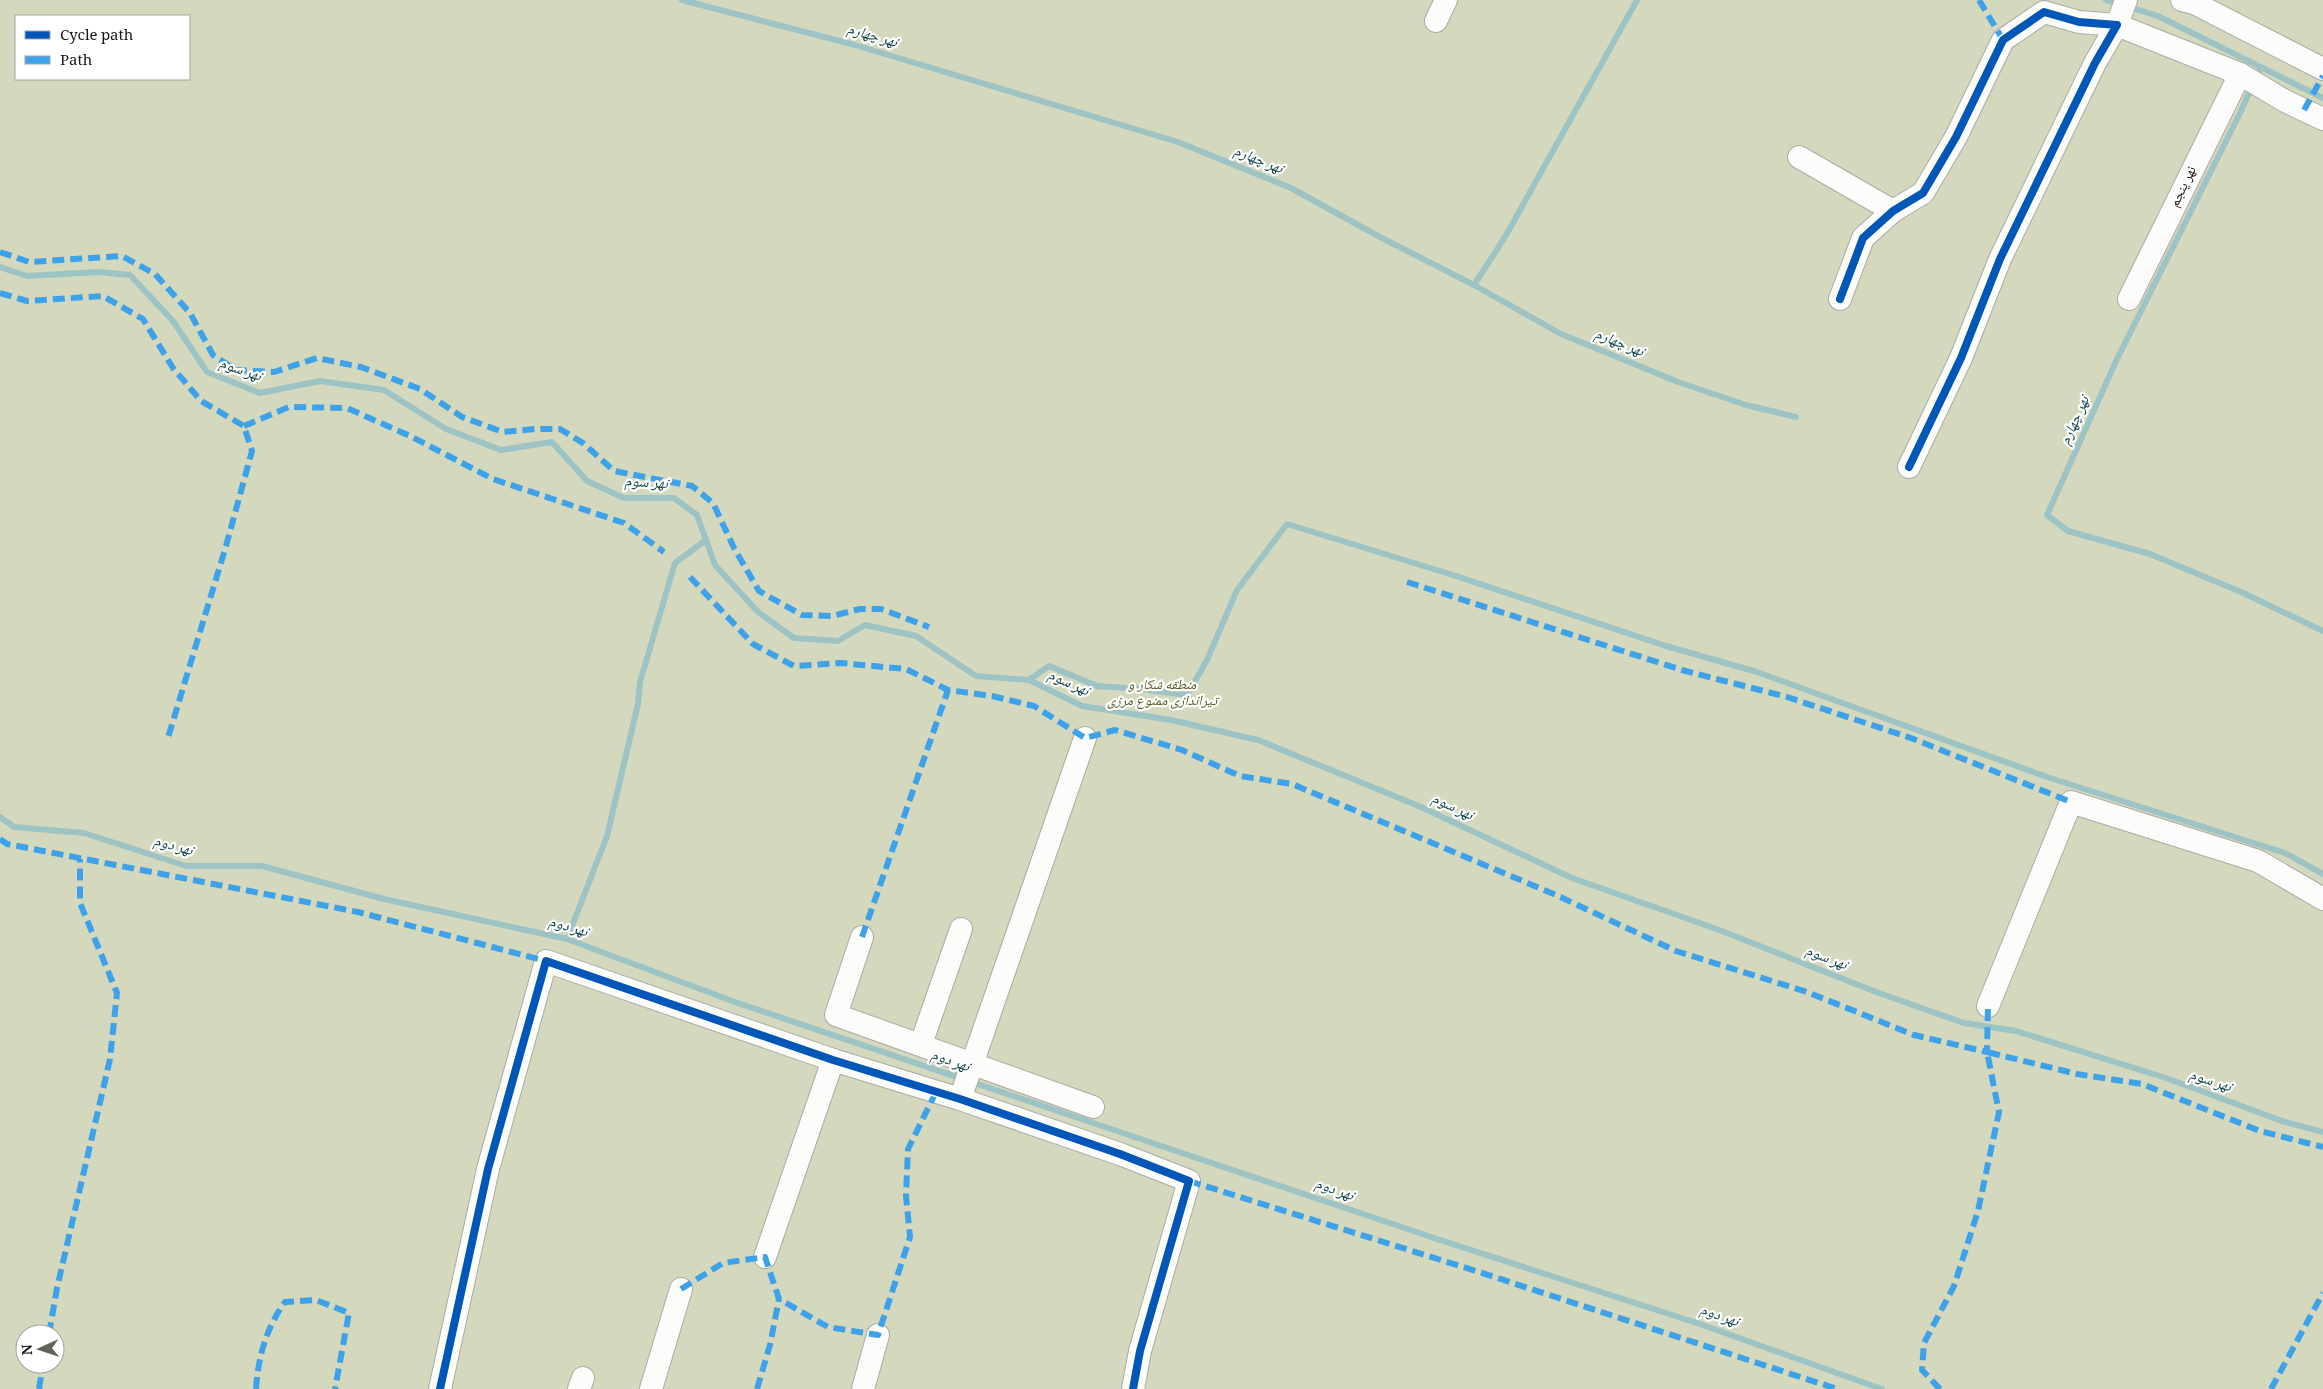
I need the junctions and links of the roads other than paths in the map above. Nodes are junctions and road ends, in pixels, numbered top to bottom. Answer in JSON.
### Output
{"nodes":[{"id":1,"x":1446,"y":0,"type":"edge"},
{"id":2,"x":2182,"y":0,"type":"edge"},
{"id":3,"x":2121,"y":13,"type":"edge"},
{"id":4,"x":1436,"y":21,"type":"dead end"},
{"id":5,"x":2323,"y":69,"type":"edge"},
{"id":6,"x":2250,"y":80,"type":"junction"},
{"id":7,"x":2323,"y":119,"type":"edge"},
{"id":8,"x":1799,"y":157,"type":"dead end"},
{"id":9,"x":1893,"y":211,"type":"junction"},
{"id":10,"x":1840,"y":299,"type":"dead end"},
{"id":11,"x":2129,"y":299,"type":"dead end"},
{"id":12,"x":1909,"y":467,"type":"dead end"},
{"id":13,"x":1085,"y":738,"type":"dead end"},
{"id":14,"x":2323,"y":899,"type":"edge"},
{"id":15,"x":961,"y":929,"type":"dead end"},
{"id":16,"x":862,"y":937,"type":"dead end"},
{"id":17,"x":1988,"y":1006,"type":"dead end"},
{"id":18,"x":921,"y":1044,"type":"junction"},
{"id":19,"x":833,"y":1060,"type":"junction"},
{"id":20,"x":966,"y":1080,"type":"junction"},
{"id":21,"x":1093,"y":1107,"type":"dead end"},
{"id":22,"x":765,"y":1257,"type":"dead end"},
{"id":23,"x":681,"y":1289,"type":"dead end"},
{"id":24,"x":878,"y":1335,"type":"dead end"},
{"id":25,"x":440,"y":1389,"type":"edge"},
{"id":26,"x":651,"y":1389,"type":"edge"},
{"id":27,"x":863,"y":1389,"type":"edge"},
{"id":28,"x":1133,"y":1389,"type":"edge"}],
"edges":[{"from":1,"to":4,"type":"street"},
{"from":2,"to":5,"type":"street"},
{"from":3,"to":6,"type":"street"},
{"from":3,"to":9,"type":"street"},
{"from":3,"to":12,"type":"street"},
{"from":6,"to":7,"type":"street"},
{"from":6,"to":11,"type":"street","name":"نهر پنجم"},
{"from":8,"to":9,"type":"street"},
{"from":9,"to":10,"type":"street"},
{"from":13,"to":20,"type":"street"},
{"from":14,"to":17,"type":"street"},
{"from":15,"to":18,"type":"street"},
{"from":16,"to":18,"type":"street"},
{"from":18,"to":20,"type":"street"},
{"from":19,"to":20,"type":"street"},
{"from":19,"to":22,"type":"street"},
{"from":19,"to":25,"type":"street"},
{"from":20,"to":21,"type":"street"},
{"from":20,"to":28,"type":"street"},
{"from":23,"to":26,"type":"street"},
{"from":24,"to":27,"type":"street"}]}
